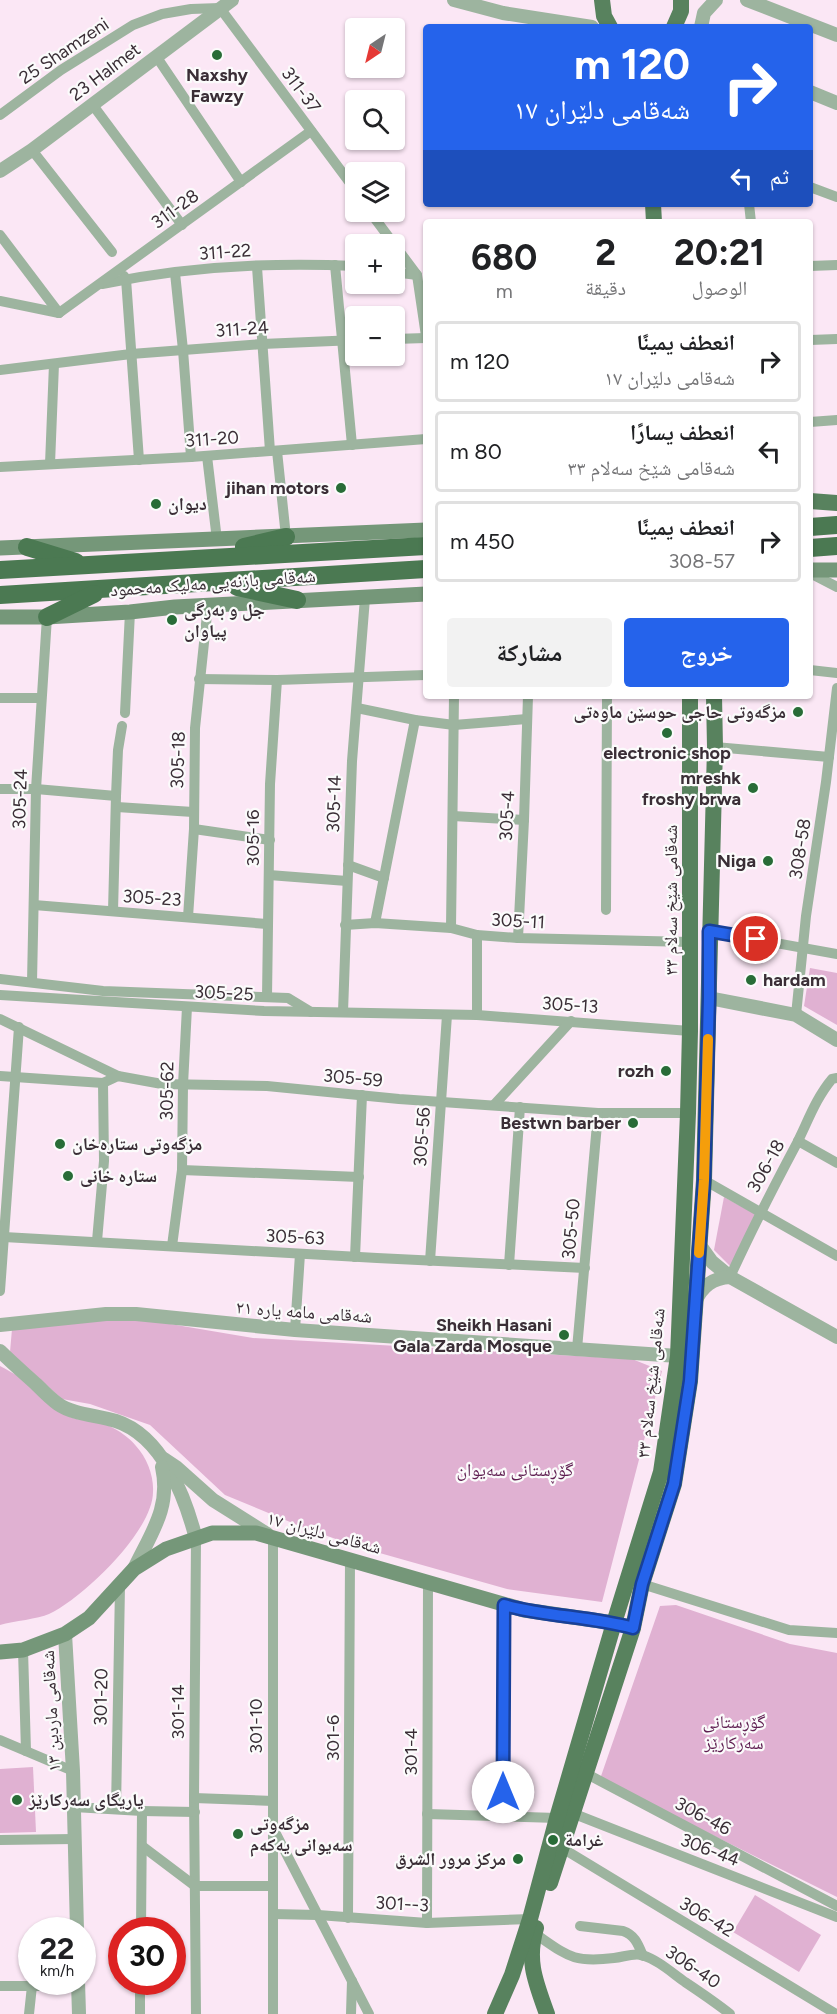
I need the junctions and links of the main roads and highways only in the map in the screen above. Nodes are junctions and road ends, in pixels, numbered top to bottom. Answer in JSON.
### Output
{"nodes":[{"id":1,"x":602,"y":0,"type":"edge"},
{"id":2,"x":681,"y":0,"type":"edge"},
{"id":3,"x":608,"y":24,"type":"edge"},
{"id":4,"x":675,"y":24,"type":"edge"},
{"id":5,"x":813,"y":503,"type":"edge"},
{"id":6,"x":837,"y":503,"type":"edge"},
{"id":7,"x":837,"y":525,"type":"edge"},
{"id":8,"x":813,"y":527,"type":"edge"},
{"id":9,"x":423,"y":530,"type":"edge"},
{"id":10,"x":286,"y":537,"type":"junction"},
{"id":11,"x":423,"y":546,"type":"edge"},
{"id":12,"x":837,"y":546,"type":"edge"},
{"id":13,"x":27,"y":547,"type":"junction"},
{"id":14,"x":0,"y":548,"type":"edge"},
{"id":15,"x":813,"y":548,"type":"edge"},
{"id":16,"x":206,"y":557,"type":"junction"},
{"id":17,"x":90,"y":566,"type":"junction"},
{"id":18,"x":423,"y":569,"type":"edge"},
{"id":19,"x":0,"y":570,"type":"edge"},
{"id":20,"x":837,"y":570,"type":"edge"},
{"id":21,"x":813,"y":572,"type":"edge"},
{"id":22,"x":215,"y":582,"type":"junction"},
{"id":23,"x":104,"y":590,"type":"junction"},
{"id":24,"x":423,"y":594,"type":"edge"},
{"id":25,"x":0,"y":596,"type":"edge"},
{"id":26,"x":297,"y":600,"type":"junction"},
{"id":27,"x":0,"y":617,"type":"edge"},
{"id":28,"x":47,"y":617,"type":"junction"},
{"id":29,"x":690,"y":699,"type":"edge"},
{"id":30,"x":714,"y":699,"type":"edge"},
{"id":31,"x":686,"y":1162,"type":"junction"},
{"id":32,"x":704,"y":1180,"type":"junction"},
{"id":33,"x":685,"y":1193,"type":"junction"},
{"id":34,"x":614,"y":1623,"type":"junction"},
{"id":35,"x":633,"y":1628,"type":"junction"},
{"id":36,"x":0,"y":1652,"type":"edge"},
{"id":37,"x":564,"y":1815,"type":"junction"},
{"id":38,"x":547,"y":1876,"type":"junction"},
{"id":39,"x":532,"y":1927,"type":"junction"},
{"id":40,"x":538,"y":1989,"type":"junction"},
{"id":41,"x":505,"y":1992,"type":"junction"},
{"id":42,"x":495,"y":2014,"type":"edge"},
{"id":43,"x":547,"y":2014,"type":"edge"}],
"edges":[{"from":1,"to":3,"type":"main road"},
{"from":2,"to":4,"type":"main road"},
{"from":5,"to":6,"type":"main road"},
{"from":7,"to":8,"type":"highway"},
{"from":9,"to":10,"type":"main road"},
{"from":10,"to":13,"type":"main road"},
{"from":10,"to":16,"type":"highway"},
{"from":11,"to":16,"type":"highway","name":"شەقامی بازنەیی مەلیک مەحمود"},
{"from":12,"to":15,"type":"highway"},
{"from":13,"to":14,"type":"main road"},
{"from":13,"to":17,"type":"highway"},
{"from":16,"to":17,"type":"highway","name":"شەقامی بازنەیی مەلیک مەحمود"},
{"from":17,"to":19,"type":"highway","name":"شەقامی بازنەیی مەلیک مەحمود"},
{"from":18,"to":22,"type":"highway","name":"شەقامی بازنەیی مەلیک مەحمود"},
{"from":20,"to":21,"type":"main road"},
{"from":22,"to":23,"type":"highway","name":"شەقامی بازنەیی مەلیک مەحمود"},
{"from":22,"to":26,"type":"highway"},
{"from":23,"to":25,"type":"highway","name":"شەقامی بازنەیی مەلیک مەحمود"},
{"from":23,"to":28,"type":"highway"},
{"from":24,"to":26,"type":"main road"},
{"from":26,"to":28,"type":"main road"},
{"from":27,"to":28,"type":"main road"},
{"from":29,"to":31,"type":"main road","name":"شەقامی شێخ سەلام ٣٣"},
{"from":30,"to":32,"type":"main road","name":"شەقامی شێخ سەلام ٣٣"},
{"from":31,"to":32,"type":"main road"},
{"from":31,"to":33,"type":"main road","name":"شەقامی شێخ سەلام ٣٣"},
{"from":32,"to":33,"type":"main road"},
{"from":32,"to":35,"type":"main road","name":"شەقامی شێخ سەلام ٣٣"},
{"from":33,"to":34,"type":"main road","name":"شەقامی شێخ سەلام ٣٣"},
{"from":34,"to":35,"type":"main road","name":"شەقامی دلێران ١٧"},
{"from":34,"to":36,"type":"main road","name":"شەقامی دلێران ١٧"},
{"from":34,"to":37,"type":"main road","name":"شەقامی شێخ سەلام ٣٣"},
{"from":35,"to":37,"type":"main road","name":"شەقامی شێخ سەلام ٣٣"},
{"from":37,"to":38,"type":"main road","name":"شەقامی شێخ سەلام ٣٣"},
{"from":37,"to":38,"type":"main road","name":"شەقامی شێخ سەلام ٣٣"},
{"from":38,"to":39,"type":"main road","name":"شەقامی شێخ سەلام ٣٣"},
{"from":39,"to":40,"type":"main road"},
{"from":39,"to":41,"type":"main road","name":"شەقامی شێخ سەلام ٣٣"},
{"from":40,"to":41,"type":"main road"},
{"from":40,"to":43,"type":"main road"},
{"from":41,"to":42,"type":"main road","name":"شەقامی شێخ سەلام ٣٣"}]}
